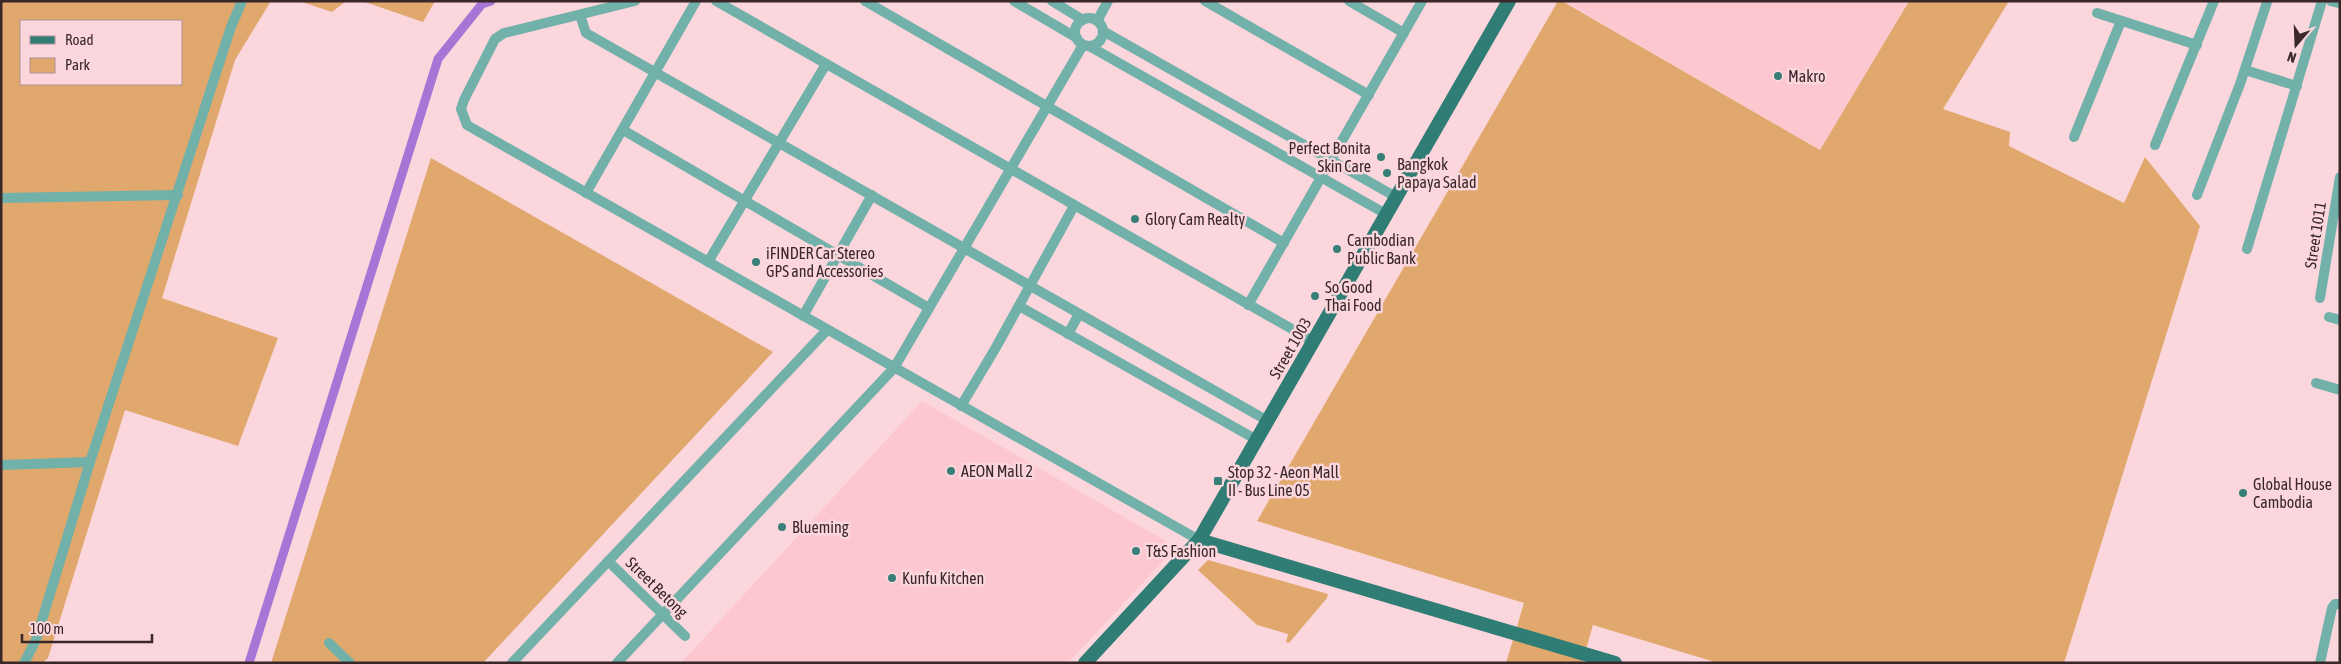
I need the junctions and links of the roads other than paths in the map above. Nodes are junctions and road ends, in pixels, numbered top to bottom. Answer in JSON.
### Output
{"nodes":[{"id":1,"x":242,"y":1,"type":"edge"},
{"id":2,"x":636,"y":1,"type":"edge"},
{"id":3,"x":696,"y":1,"type":"edge"},
{"id":4,"x":716,"y":1,"type":"edge"},
{"id":5,"x":865,"y":1,"type":"edge"},
{"id":6,"x":1014,"y":1,"type":"edge"},
{"id":7,"x":1052,"y":1,"type":"edge"},
{"id":8,"x":1108,"y":1,"type":"edge"},
{"id":9,"x":1205,"y":1,"type":"edge"},
{"id":10,"x":1349,"y":1,"type":"edge"},
{"id":11,"x":1422,"y":1,"type":"edge"},
{"id":12,"x":1509,"y":1,"type":"edge"},
{"id":13,"x":2214,"y":1,"type":"edge"},
{"id":14,"x":2322,"y":1,"type":"edge"},
{"id":15,"x":2331,"y":1,"type":"edge"},
{"id":16,"x":2267,"y":2,"type":"edge"},
{"id":17,"x":2340,"y":3,"type":"edge"},
{"id":18,"x":2097,"y":13,"type":"dead end"},
{"id":19,"x":580,"y":15,"type":"junction"},
{"id":20,"x":1084,"y":20,"type":"junction"},
{"id":21,"x":1098,"y":21,"type":"junction"},
{"id":22,"x":2121,"y":21,"type":"junction"},
{"id":23,"x":1103,"y":31,"type":"junction"},
{"id":24,"x":1404,"y":33,"type":"junction"},
{"id":25,"x":1083,"y":43,"type":"junction"},
{"id":26,"x":2197,"y":45,"type":"junction"},
{"id":27,"x":826,"y":64,"type":"junction"},
{"id":28,"x":2245,"y":70,"type":"junction"},
{"id":29,"x":656,"y":72,"type":"junction"},
{"id":30,"x":2297,"y":86,"type":"junction"},
{"id":31,"x":1369,"y":95,"type":"junction"},
{"id":32,"x":1047,"y":105,"type":"junction"},
{"id":33,"x":623,"y":130,"type":"junction"},
{"id":34,"x":2074,"y":137,"type":"dead end"},
{"id":35,"x":779,"y":142,"type":"junction"},
{"id":36,"x":2155,"y":145,"type":"dead end"},
{"id":37,"x":1331,"y":160,"type":"junction"},
{"id":38,"x":1010,"y":169,"type":"junction"},
{"id":39,"x":1321,"y":177,"type":"junction"},
{"id":40,"x":2340,"y":177,"type":"edge"},
{"id":41,"x":586,"y":193,"type":"junction"},
{"id":42,"x":178,"y":195,"type":"junction"},
{"id":43,"x":872,"y":195,"type":"junction"},
{"id":44,"x":2197,"y":195,"type":"dead end"},
{"id":45,"x":1396,"y":197,"type":"junction"},
{"id":46,"x":1,"y":198,"type":"edge"},
{"id":47,"x":745,"y":200,"type":"junction"},
{"id":48,"x":1074,"y":206,"type":"junction"},
{"id":49,"x":1386,"y":214,"type":"junction"},
{"id":50,"x":1284,"y":243,"type":"junction"},
{"id":51,"x":964,"y":248,"type":"junction"},
{"id":52,"x":2247,"y":249,"type":"dead end"},
{"id":53,"x":838,"y":254,"type":"junction"},
{"id":54,"x":708,"y":262,"type":"junction"},
{"id":55,"x":1031,"y":286,"type":"junction"},
{"id":56,"x":2320,"y":298,"type":"dead end"},
{"id":57,"x":1248,"y":305,"type":"junction"},
{"id":58,"x":1019,"y":306,"type":"junction"},
{"id":59,"x":929,"y":308,"type":"junction"},
{"id":60,"x":1080,"y":314,"type":"junction"},
{"id":61,"x":803,"y":316,"type":"junction"},
{"id":62,"x":2328,"y":317,"type":"dead end"},
{"id":63,"x":2340,"y":320,"type":"edge"},
{"id":64,"x":827,"y":330,"type":"junction"},
{"id":65,"x":1068,"y":334,"type":"junction"},
{"id":66,"x":1313,"y":342,"type":"junction"},
{"id":67,"x":894,"y":368,"type":"junction"},
{"id":68,"x":2316,"y":384,"type":"dead end"},
{"id":69,"x":2340,"y":390,"type":"edge"},
{"id":70,"x":961,"y":406,"type":"junction"},
{"id":71,"x":1268,"y":421,"type":"junction"},
{"id":72,"x":1257,"y":440,"type":"junction"},
{"id":73,"x":90,"y":462,"type":"junction"},
{"id":74,"x":1,"y":465,"type":"edge"},
{"id":75,"x":1199,"y":540,"type":"junction"},
{"id":76,"x":608,"y":561,"type":"junction"},
{"id":77,"x":2340,"y":604,"type":"edge"},
{"id":78,"x":663,"y":614,"type":"junction"},
{"id":79,"x":685,"y":636,"type":"dead end"},
{"id":80,"x":329,"y":643,"type":"dead end"},
{"id":81,"x":24,"y":663,"type":"edge"},
{"id":82,"x":350,"y":663,"type":"edge"},
{"id":83,"x":512,"y":663,"type":"edge"},
{"id":84,"x":617,"y":663,"type":"edge"},
{"id":85,"x":1085,"y":663,"type":"edge"},
{"id":86,"x":1615,"y":663,"type":"edge"},
{"id":87,"x":2320,"y":663,"type":"edge"}],
"edges":[{"from":1,"to":42,"type":"street"},
{"from":2,"to":19,"type":"street"},
{"from":3,"to":29,"type":"street"},
{"from":4,"to":27,"type":"street"},
{"from":5,"to":32,"type":"street"},
{"from":6,"to":25,"type":"street"},
{"from":7,"to":20,"type":"street"},
{"from":8,"to":21,"type":"street"},
{"from":9,"to":31,"type":"street"},
{"from":10,"to":24,"type":"street"},
{"from":11,"to":24,"type":"street"},
{"from":12,"to":45,"type":"main road","name":"Street 1003"},
{"from":13,"to":26,"type":"street"},
{"from":14,"to":30,"type":"street"},
{"from":15,"to":17,"type":"street"},
{"from":16,"to":28,"type":"street"},
{"from":18,"to":22,"type":"street"},
{"from":19,"to":29,"type":"street"},
{"from":19,"to":41,"type":"street"},
{"from":20,"to":21,"type":"street"},
{"from":20,"to":25,"type":"street"},
{"from":21,"to":23,"type":"street"},
{"from":22,"to":26,"type":"street"},
{"from":22,"to":34,"type":"street"},
{"from":23,"to":25,"type":"street"},
{"from":23,"to":37,"type":"street"},
{"from":24,"to":31,"type":"street"},
{"from":25,"to":32,"type":"street"},
{"from":25,"to":39,"type":"street"},
{"from":26,"to":36,"type":"street"},
{"from":27,"to":35,"type":"street"},
{"from":27,"to":38,"type":"street"},
{"from":28,"to":30,"type":"street"},
{"from":28,"to":44,"type":"street"},
{"from":29,"to":33,"type":"street"},
{"from":29,"to":35,"type":"street"},
{"from":30,"to":52,"type":"street"},
{"from":31,"to":37,"type":"street"},
{"from":32,"to":38,"type":"street"},
{"from":32,"to":50,"type":"street"},
{"from":33,"to":41,"type":"street"},
{"from":33,"to":47,"type":"street"},
{"from":35,"to":43,"type":"street"},
{"from":35,"to":47,"type":"street"},
{"from":37,"to":39,"type":"street"},
{"from":37,"to":45,"type":"street"},
{"from":38,"to":48,"type":"street"},
{"from":38,"to":51,"type":"street"},
{"from":39,"to":49,"type":"street"},
{"from":39,"to":50,"type":"street"},
{"from":40,"to":56,"type":"street","name":"Street 1011"},
{"from":41,"to":54,"type":"street"},
{"from":42,"to":46,"type":"street"},
{"from":42,"to":73,"type":"street"},
{"from":43,"to":51,"type":"street"},
{"from":43,"to":53,"type":"street"},
{"from":45,"to":49,"type":"main road","name":"Street 1003"},
{"from":47,"to":53,"type":"street"},
{"from":47,"to":54,"type":"street"},
{"from":48,"to":55,"type":"street"},
{"from":48,"to":57,"type":"street"},
{"from":49,"to":66,"type":"main road","name":"Street 1003"},
{"from":50,"to":57,"type":"street"},
{"from":51,"to":55,"type":"street"},
{"from":51,"to":59,"type":"street"},
{"from":53,"to":59,"type":"street"},
{"from":53,"to":61,"type":"street"},
{"from":54,"to":61,"type":"street"},
{"from":55,"to":58,"type":"street"},
{"from":55,"to":60,"type":"street"},
{"from":57,"to":66,"type":"street"},
{"from":58,"to":65,"type":"street"},
{"from":58,"to":70,"type":"street"},
{"from":59,"to":67,"type":"street"},
{"from":60,"to":65,"type":"street"},
{"from":60,"to":71,"type":"street"},
{"from":61,"to":64,"type":"street"},
{"from":62,"to":63,"type":"street"},
{"from":64,"to":67,"type":"street"},
{"from":64,"to":76,"type":"street"},
{"from":65,"to":72,"type":"street"},
{"from":66,"to":71,"type":"main road","name":"Street 1003"},
{"from":67,"to":70,"type":"street"},
{"from":67,"to":78,"type":"street"},
{"from":68,"to":69,"type":"street"},
{"from":70,"to":75,"type":"street"},
{"from":71,"to":72,"type":"main road","name":"Street 1003"},
{"from":72,"to":75,"type":"main road","name":"Street 1003"},
{"from":73,"to":74,"type":"street"},
{"from":73,"to":81,"type":"street"},
{"from":75,"to":85,"type":"main road","name":"Street 1003"},
{"from":75,"to":86,"type":"main road"},
{"from":76,"to":78,"type":"street","name":"Street Betong"},
{"from":76,"to":83,"type":"street"},
{"from":77,"to":87,"type":"street"},
{"from":78,"to":79,"type":"street","name":"Street Betong"},
{"from":78,"to":84,"type":"street"},
{"from":80,"to":82,"type":"street"}]}
